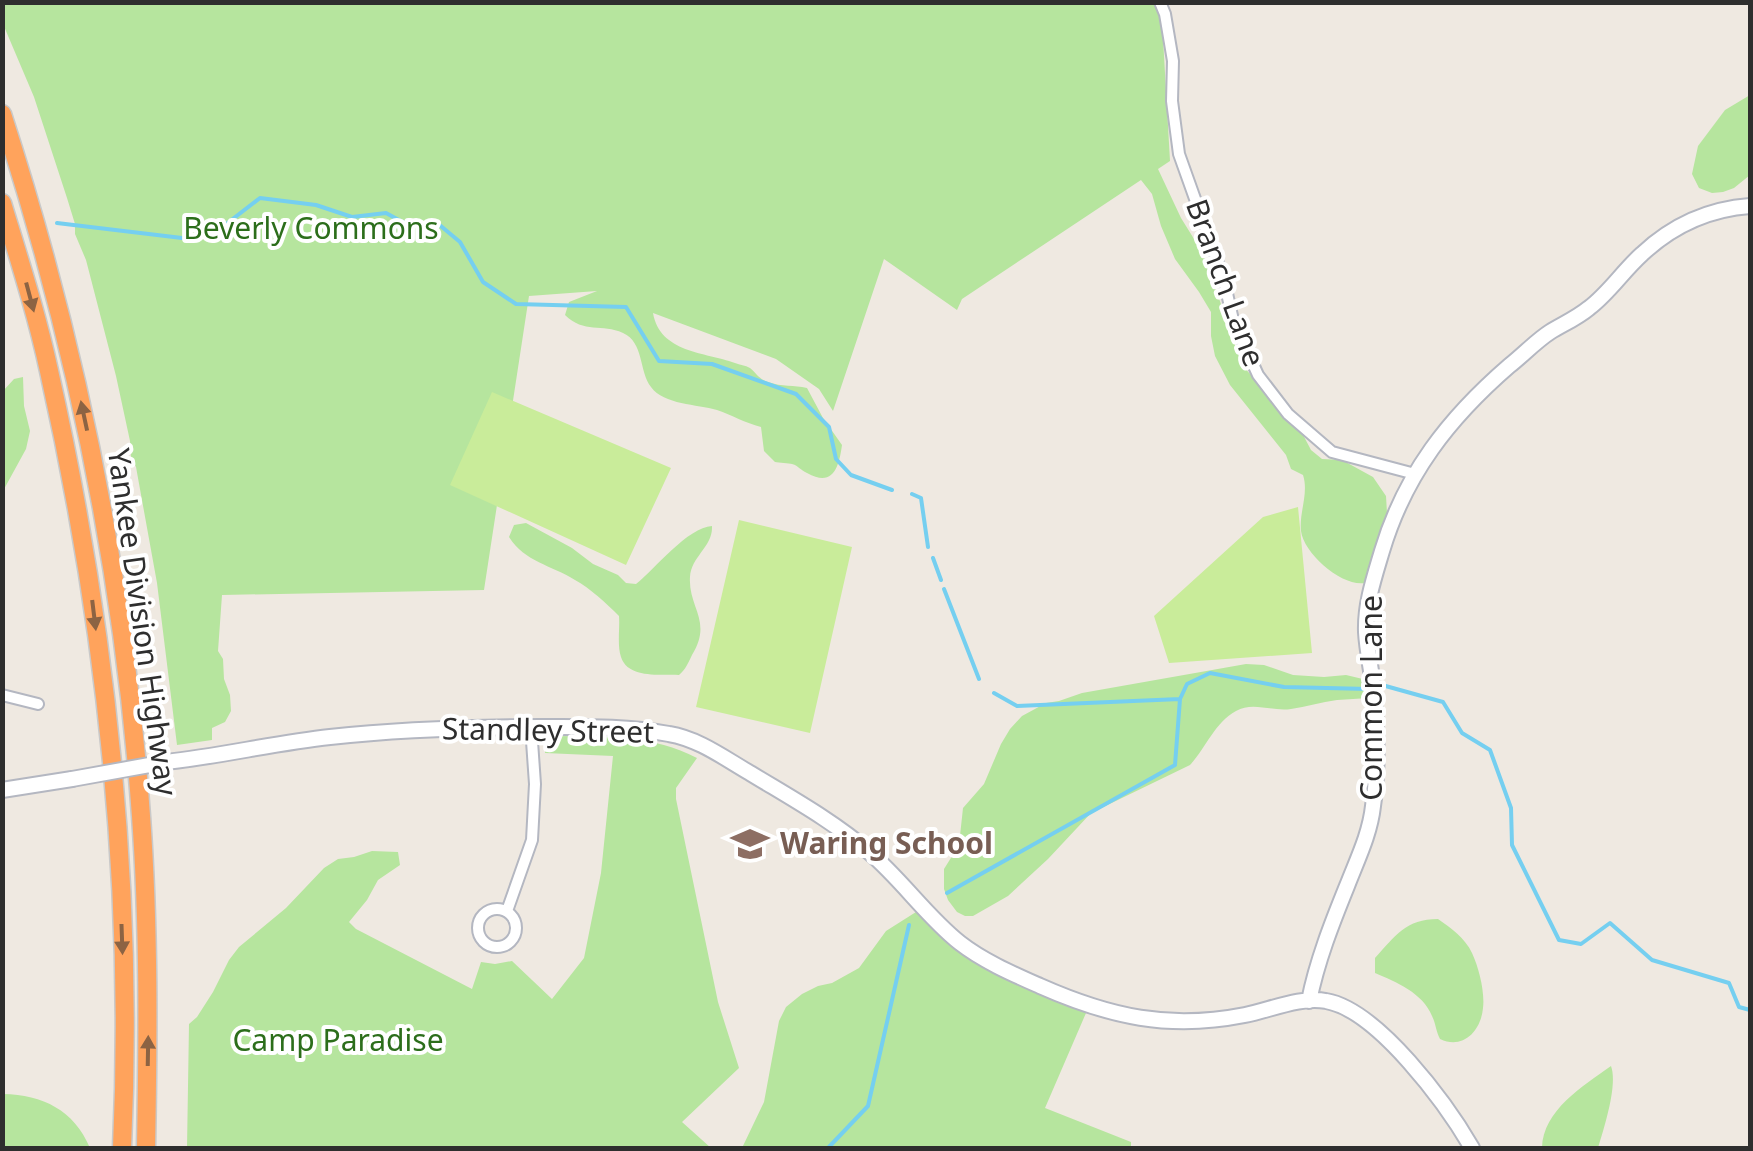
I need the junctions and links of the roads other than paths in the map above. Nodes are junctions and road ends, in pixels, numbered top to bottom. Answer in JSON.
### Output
{"nodes":[{"id":1,"x":1160,"y":2,"type":"edge"},
{"id":2,"x":2,"y":114,"type":"edge"},
{"id":3,"x":2,"y":203,"type":"edge"},
{"id":4,"x":1750,"y":206,"type":"edge"},
{"id":5,"x":1415,"y":474,"type":"junction"},
{"id":6,"x":2,"y":695,"type":"edge"},
{"id":7,"x":38,"y":704,"type":"dead end"},
{"id":8,"x":531,"y":727,"type":"junction"},
{"id":9,"x":2,"y":790,"type":"edge"},
{"id":10,"x":507,"y":911,"type":"dead end"},
{"id":11,"x":1309,"y":1001,"type":"junction"},
{"id":12,"x":122,"y":1148,"type":"edge"},
{"id":13,"x":146,"y":1148,"type":"edge"},
{"id":14,"x":1472,"y":1148,"type":"edge"}],
"edges":[{"from":1,"to":5,"type":"street","name":"Branch Lane"},
{"from":13,"to":2,"type":"highway","name":"Yankee Division Highway","one_way":true},
{"from":3,"to":12,"type":"highway","name":"Yankee Division Highway","one_way":true},
{"from":4,"to":5,"type":"street","name":"Common Lane"},
{"from":5,"to":11,"type":"street","name":"Common Lane"},
{"from":6,"to":7,"type":"street"},
{"from":8,"to":9,"type":"street","name":"Standley Street","bridge":true},
{"from":8,"to":10,"type":"street"},
{"from":8,"to":11,"type":"street","name":"Standley Street"},
{"from":11,"to":14,"type":"street"}]}
